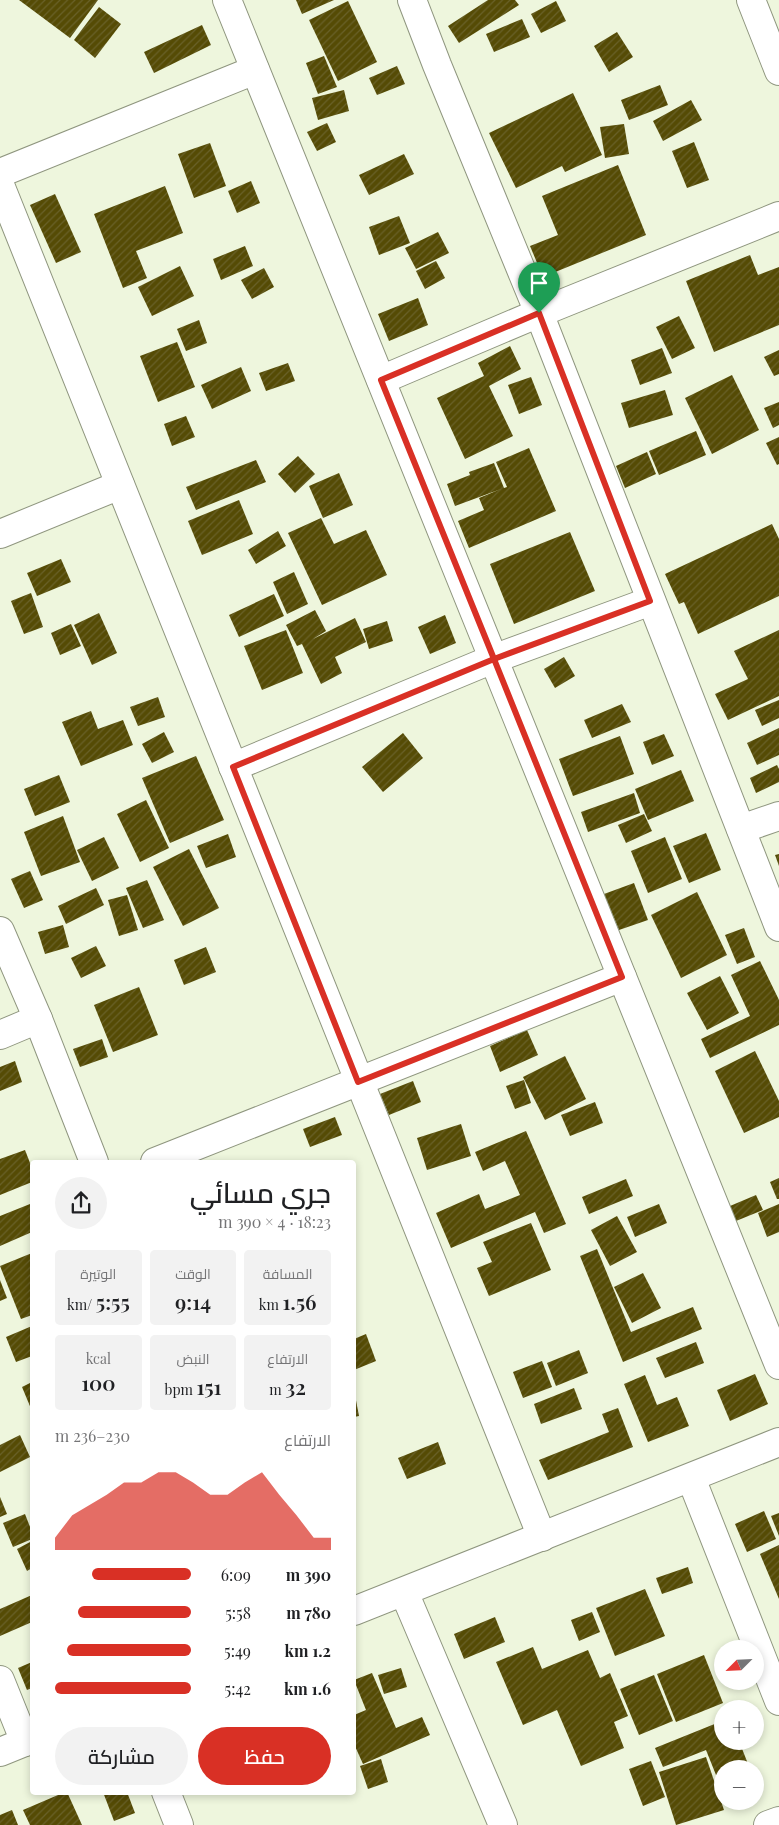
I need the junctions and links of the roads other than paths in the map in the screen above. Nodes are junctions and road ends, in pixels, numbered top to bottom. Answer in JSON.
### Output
{"nodes":[{"id":1,"x":227,"y":0,"type":"edge"},
{"id":2,"x":412,"y":0,"type":"edge"},
{"id":3,"x":751,"y":0,"type":"edge"},
{"id":4,"x":255,"y":70,"type":"junction"},
{"id":5,"x":779,"y":71,"type":"edge"},
{"id":6,"x":0,"y":173,"type":"edge"},
{"id":7,"x":0,"y":185,"type":"edge"},
{"id":8,"x":779,"y":216,"type":"edge"},
{"id":9,"x":539,"y":313,"type":"junction"},
{"id":10,"x":381,"y":380,"type":"junction"},
{"id":11,"x":120,"y":485,"type":"junction"},
{"id":12,"x":0,"y":534,"type":"edge"},
{"id":13,"x":650,"y":601,"type":"junction"},
{"id":14,"x":494,"y":659,"type":"junction"},
{"id":15,"x":233,"y":767,"type":"junction"},
{"id":16,"x":779,"y":816,"type":"edge"},
{"id":17,"x":741,"y":829,"type":"junction"},
{"id":18,"x":779,"y":927,"type":"edge"},
{"id":19,"x":0,"y":931,"type":"edge"},
{"id":20,"x":622,"y":977,"type":"junction"},
{"id":21,"x":38,"y":1019,"type":"junction"},
{"id":22,"x":0,"y":1035,"type":"edge"},
{"id":23,"x":358,"y":1082,"type":"junction"},
{"id":24,"x":93,"y":1160,"type":"edge"},
{"id":25,"x":160,"y":1160,"type":"edge"},
{"id":26,"x":779,"y":1365,"type":"edge"},
{"id":27,"x":779,"y":1442,"type":"edge"},
{"id":28,"x":691,"y":1478,"type":"junction"},
{"id":29,"x":542,"y":1537,"type":"junction"},
{"id":30,"x":404,"y":1592,"type":"junction"},
{"id":31,"x":356,"y":1611,"type":"edge"},
{"id":32,"x":0,"y":1680,"type":"edge"},
{"id":33,"x":779,"y":1701,"type":"edge"},
{"id":34,"x":29,"y":1740,"type":"edge"},
{"id":35,"x":0,"y":1752,"type":"edge"},
{"id":36,"x":167,"y":1795,"type":"edge"},
{"id":37,"x":779,"y":1820,"type":"edge"},
{"id":38,"x":179,"y":1825,"type":"edge"},
{"id":39,"x":503,"y":1825,"type":"edge"},
{"id":40,"x":768,"y":1825,"type":"edge"}],
"edges":[{"from":1,"to":4,"type":"street"},
{"from":2,"to":9,"type":"street"},
{"from":3,"to":5,"type":"street"},
{"from":4,"to":6,"type":"street"},
{"from":4,"to":10,"type":"street"},
{"from":7,"to":11,"type":"street"},
{"from":8,"to":9,"type":"street"},
{"from":9,"to":10,"type":"street"},
{"from":9,"to":13,"type":"street"},
{"from":10,"to":14,"type":"street"},
{"from":11,"to":12,"type":"street"},
{"from":11,"to":15,"type":"street"},
{"from":13,"to":14,"type":"street"},
{"from":13,"to":17,"type":"street"},
{"from":14,"to":15,"type":"street"},
{"from":14,"to":20,"type":"street"},
{"from":15,"to":23,"type":"street"},
{"from":16,"to":17,"type":"street"},
{"from":17,"to":18,"type":"street"},
{"from":19,"to":21,"type":"street"},
{"from":20,"to":23,"type":"street"},
{"from":20,"to":26,"type":"street"},
{"from":21,"to":22,"type":"street"},
{"from":21,"to":24,"type":"street"},
{"from":23,"to":25,"type":"street"},
{"from":23,"to":29,"type":"street"},
{"from":27,"to":28,"type":"street"},
{"from":28,"to":29,"type":"street"},
{"from":28,"to":33,"type":"street"},
{"from":29,"to":30,"type":"street"},
{"from":30,"to":31,"type":"street"},
{"from":30,"to":39,"type":"street"},
{"from":32,"to":34,"type":"street"},
{"from":34,"to":35,"type":"street"},
{"from":36,"to":38,"type":"street"},
{"from":37,"to":40,"type":"street"}]}
